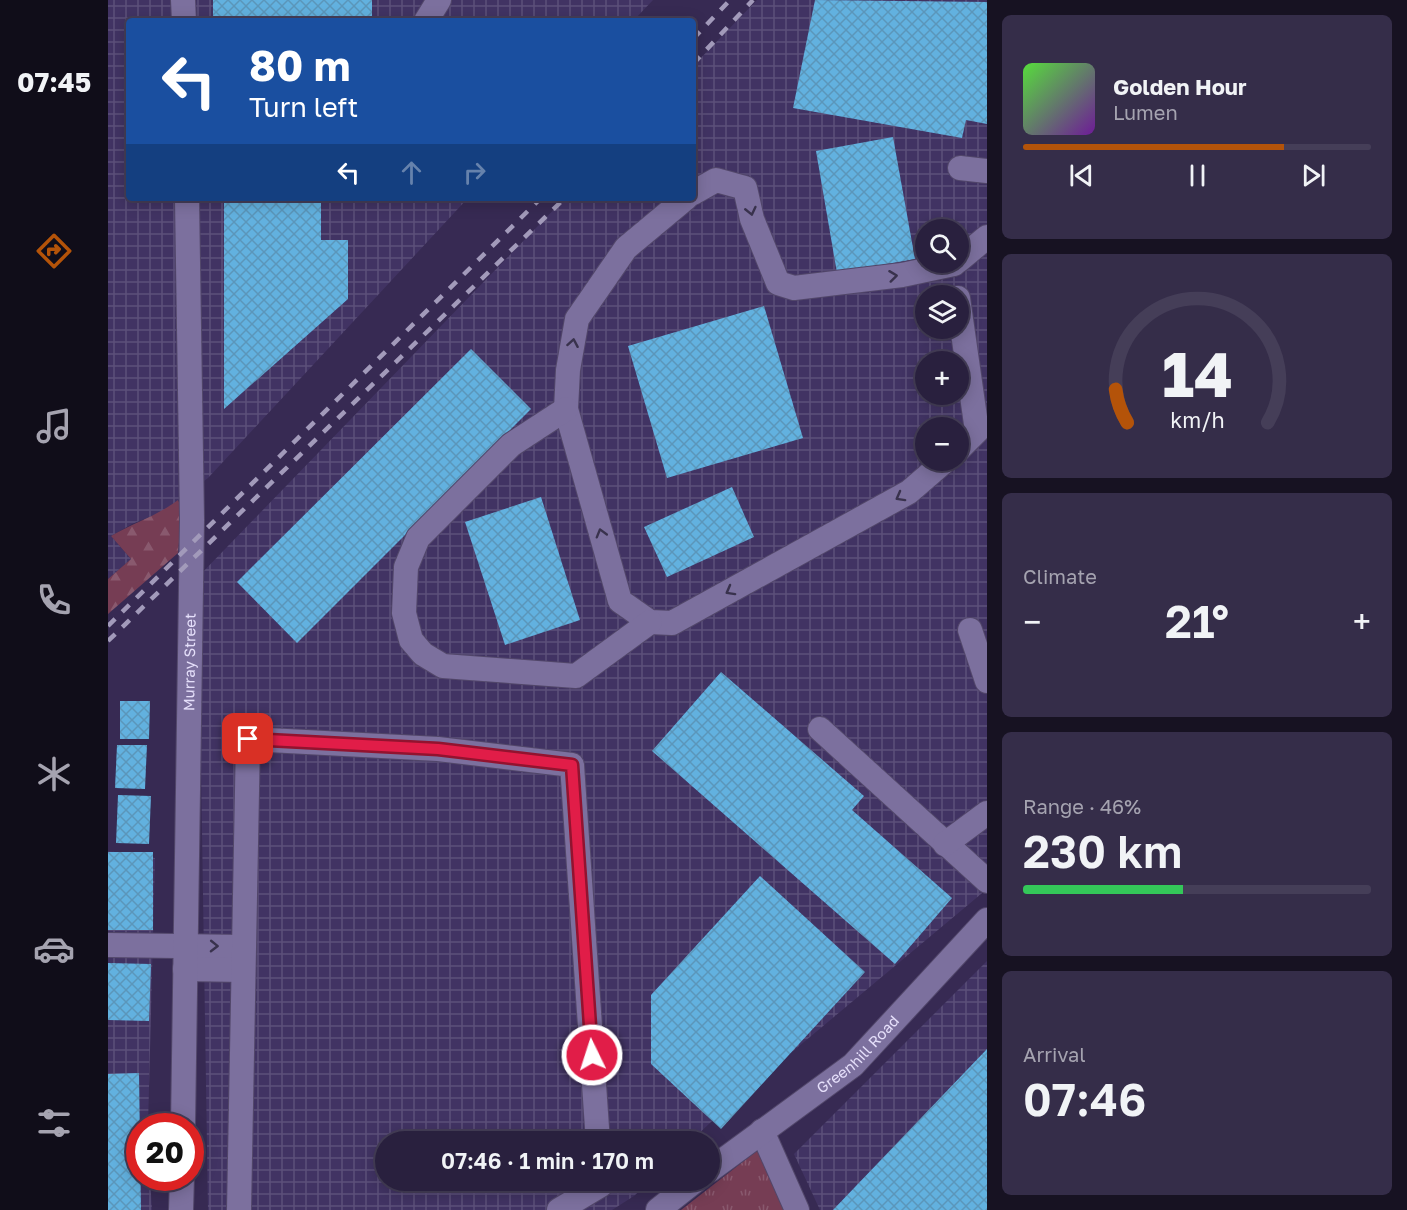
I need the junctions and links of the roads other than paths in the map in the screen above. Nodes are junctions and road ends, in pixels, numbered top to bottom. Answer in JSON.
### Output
{"nodes":[{"id":1,"x":183,"y":0,"type":"edge"},
{"id":2,"x":439,"y":0,"type":"edge"},
{"id":3,"x":184,"y":18,"type":"edge"},
{"id":4,"x":428,"y":18,"type":"edge"},
{"id":5,"x":960,"y":168,"type":"dead end"},
{"id":6,"x":987,"y":171,"type":"edge"},
{"id":7,"x":696,"y":190,"type":"edge"},
{"id":8,"x":187,"y":201,"type":"edge"},
{"id":9,"x":682,"y":201,"type":"edge"},
{"id":10,"x":987,"y":237,"type":"edge"},
{"id":11,"x":969,"y":252,"type":"edge"},
{"id":12,"x":915,"y":273,"type":"edge"},
{"id":13,"x":965,"y":339,"type":"edge"},
{"id":14,"x":566,"y":409,"type":"junction"},
{"id":15,"x":982,"y":434,"type":"edge"},
{"id":16,"x":969,"y":443,"type":"edge"},
{"id":17,"x":933,"y":471,"type":"edge"},
{"id":18,"x":650,"y":622,"type":"junction"},
{"id":19,"x":970,"y":630,"type":"dead end"},
{"id":20,"x":987,"y":681,"type":"edge"},
{"id":21,"x":820,"y":729,"type":"dead end"},
{"id":22,"x":987,"y":813,"type":"edge"},
{"id":23,"x":945,"y":844,"type":"junction"},
{"id":24,"x":987,"y":881,"type":"edge"},
{"id":25,"x":987,"y":920,"type":"edge"},
{"id":26,"x":108,"y":945,"type":"edge"},
{"id":27,"x":184,"y":957,"type":"junction"},
{"id":28,"x":243,"y":959,"type":"junction"},
{"id":29,"x":183,"y":1113,"type":"edge"},
{"id":30,"x":597,"y":1131,"type":"edge"},
{"id":31,"x":762,"y":1131,"type":"junction"},
{"id":32,"x":720,"y":1162,"type":"edge"},
{"id":33,"x":182,"y":1191,"type":"edge"},
{"id":34,"x":591,"y":1191,"type":"edge"},
{"id":35,"x":682,"y":1191,"type":"edge"},
{"id":36,"x":182,"y":1210,"type":"edge"},
{"id":37,"x":239,"y":1210,"type":"edge"},
{"id":38,"x":560,"y":1210,"type":"edge"},
{"id":39,"x":658,"y":1210,"type":"edge"},
{"id":40,"x":797,"y":1210,"type":"edge"}],
"edges":[{"from":1,"to":3,"type":"street"},
{"from":2,"to":4,"type":"street"},
{"from":5,"to":6,"type":"street"},
{"from":7,"to":12,"type":"street","one_way":true},
{"from":8,"to":27,"type":"street","name":"Murray Street"},
{"from":14,"to":9,"type":"street","one_way":true},
{"from":10,"to":11,"type":"street"},
{"from":13,"to":15,"type":"street"},
{"from":18,"to":14,"type":"street","one_way":true},
{"from":14,"to":18,"type":"street"},
{"from":15,"to":16,"type":"street"},
{"from":17,"to":18,"type":"street","one_way":true},
{"from":19,"to":20,"type":"street"},
{"from":21,"to":23,"type":"street"},
{"from":22,"to":23,"type":"street"},
{"from":23,"to":24,"type":"street"},
{"from":25,"to":31,"type":"street","name":"Greenhill Road"},
{"from":26,"to":27,"type":"street"},
{"from":27,"to":28,"type":"street"},
{"from":27,"to":29,"type":"street","name":"Murray Street"},
{"from":28,"to":30,"type":"street"},
{"from":28,"to":37,"type":"street"},
{"from":31,"to":32,"type":"street","name":"Greenhill Road"},
{"from":31,"to":40,"type":"street"},
{"from":33,"to":36,"type":"street"},
{"from":34,"to":38,"type":"street"},
{"from":35,"to":39,"type":"street"}]}
